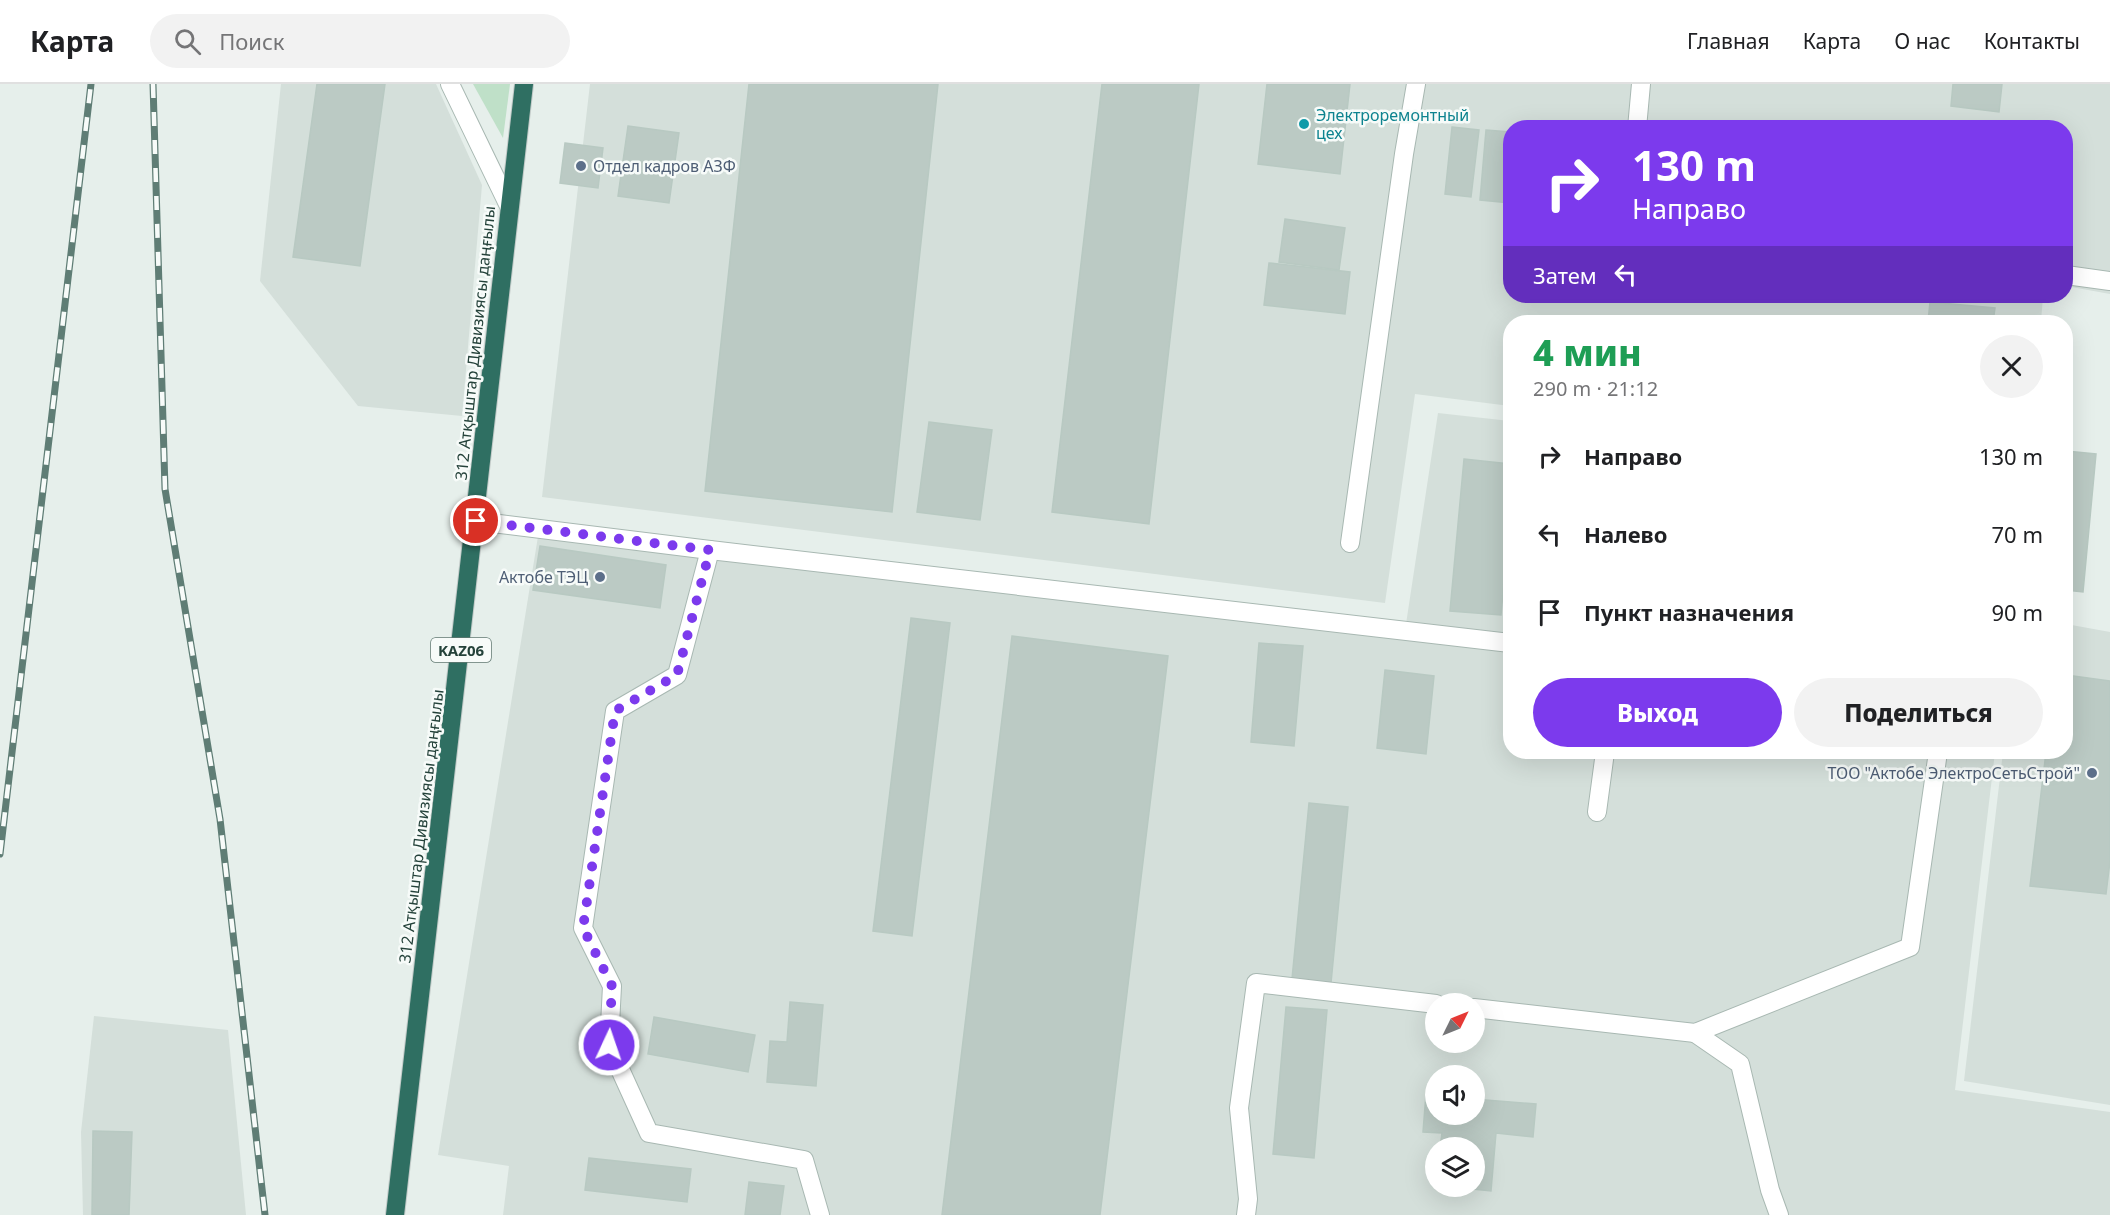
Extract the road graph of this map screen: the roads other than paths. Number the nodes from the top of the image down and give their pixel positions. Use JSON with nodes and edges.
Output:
{"nodes":[{"id":1,"x":450,"y":84,"type":"edge"},
{"id":2,"x":524,"y":84,"type":"edge"},
{"id":3,"x":1416,"y":84,"type":"edge"},
{"id":4,"x":1641,"y":84,"type":"edge"},
{"id":5,"x":1638,"y":120,"type":"edge"},
{"id":6,"x":509,"y":206,"type":"junction"},
{"id":7,"x":2073,"y":276,"type":"edge"},
{"id":8,"x":2110,"y":281,"type":"edge"},
{"id":9,"x":476,"y":521,"type":"junction"},
{"id":10,"x":1350,"y":543,"type":"dead end"},
{"id":11,"x":710,"y":550,"type":"junction"},
{"id":12,"x":1503,"y":642,"type":"edge"},
{"id":13,"x":1604,"y":759,"type":"edge"},
{"id":14,"x":1937,"y":759,"type":"edge"},
{"id":15,"x":1597,"y":812,"type":"dead end"},
{"id":16,"x":1425,"y":1003,"type":"edge"},
{"id":17,"x":1485,"y":1009,"type":"edge"},
{"id":18,"x":1695,"y":1033,"type":"junction"},
{"id":19,"x":395,"y":1215,"type":"edge"},
{"id":20,"x":820,"y":1215,"type":"edge"},
{"id":21,"x":1246,"y":1215,"type":"edge"},
{"id":22,"x":1779,"y":1215,"type":"edge"}],
"edges":[{"from":1,"to":6,"type":"lane"},
{"from":2,"to":6,"type":"highway","name":"312 Атқыштар Дивизиясы даңғылы","number":"KАZ06"},
{"from":3,"to":10,"type":"lane"},
{"from":4,"to":5,"type":"lane"},
{"from":6,"to":9,"type":"highway","name":"312 Атқыштар Дивизиясы даңғылы","number":"KАZ06"},
{"from":7,"to":8,"type":"lane"},
{"from":9,"to":11,"type":"lane"},
{"from":9,"to":19,"type":"highway","name":"312 Атқыштар Дивизиясы даңғылы","number":"KАZ06"},
{"from":11,"to":12,"type":"lane"},
{"from":11,"to":20,"type":"lane"},
{"from":13,"to":15,"type":"lane"},
{"from":14,"to":18,"type":"lane"},
{"from":16,"to":21,"type":"lane"},
{"from":17,"to":18,"type":"lane"},
{"from":18,"to":22,"type":"lane"}]}
